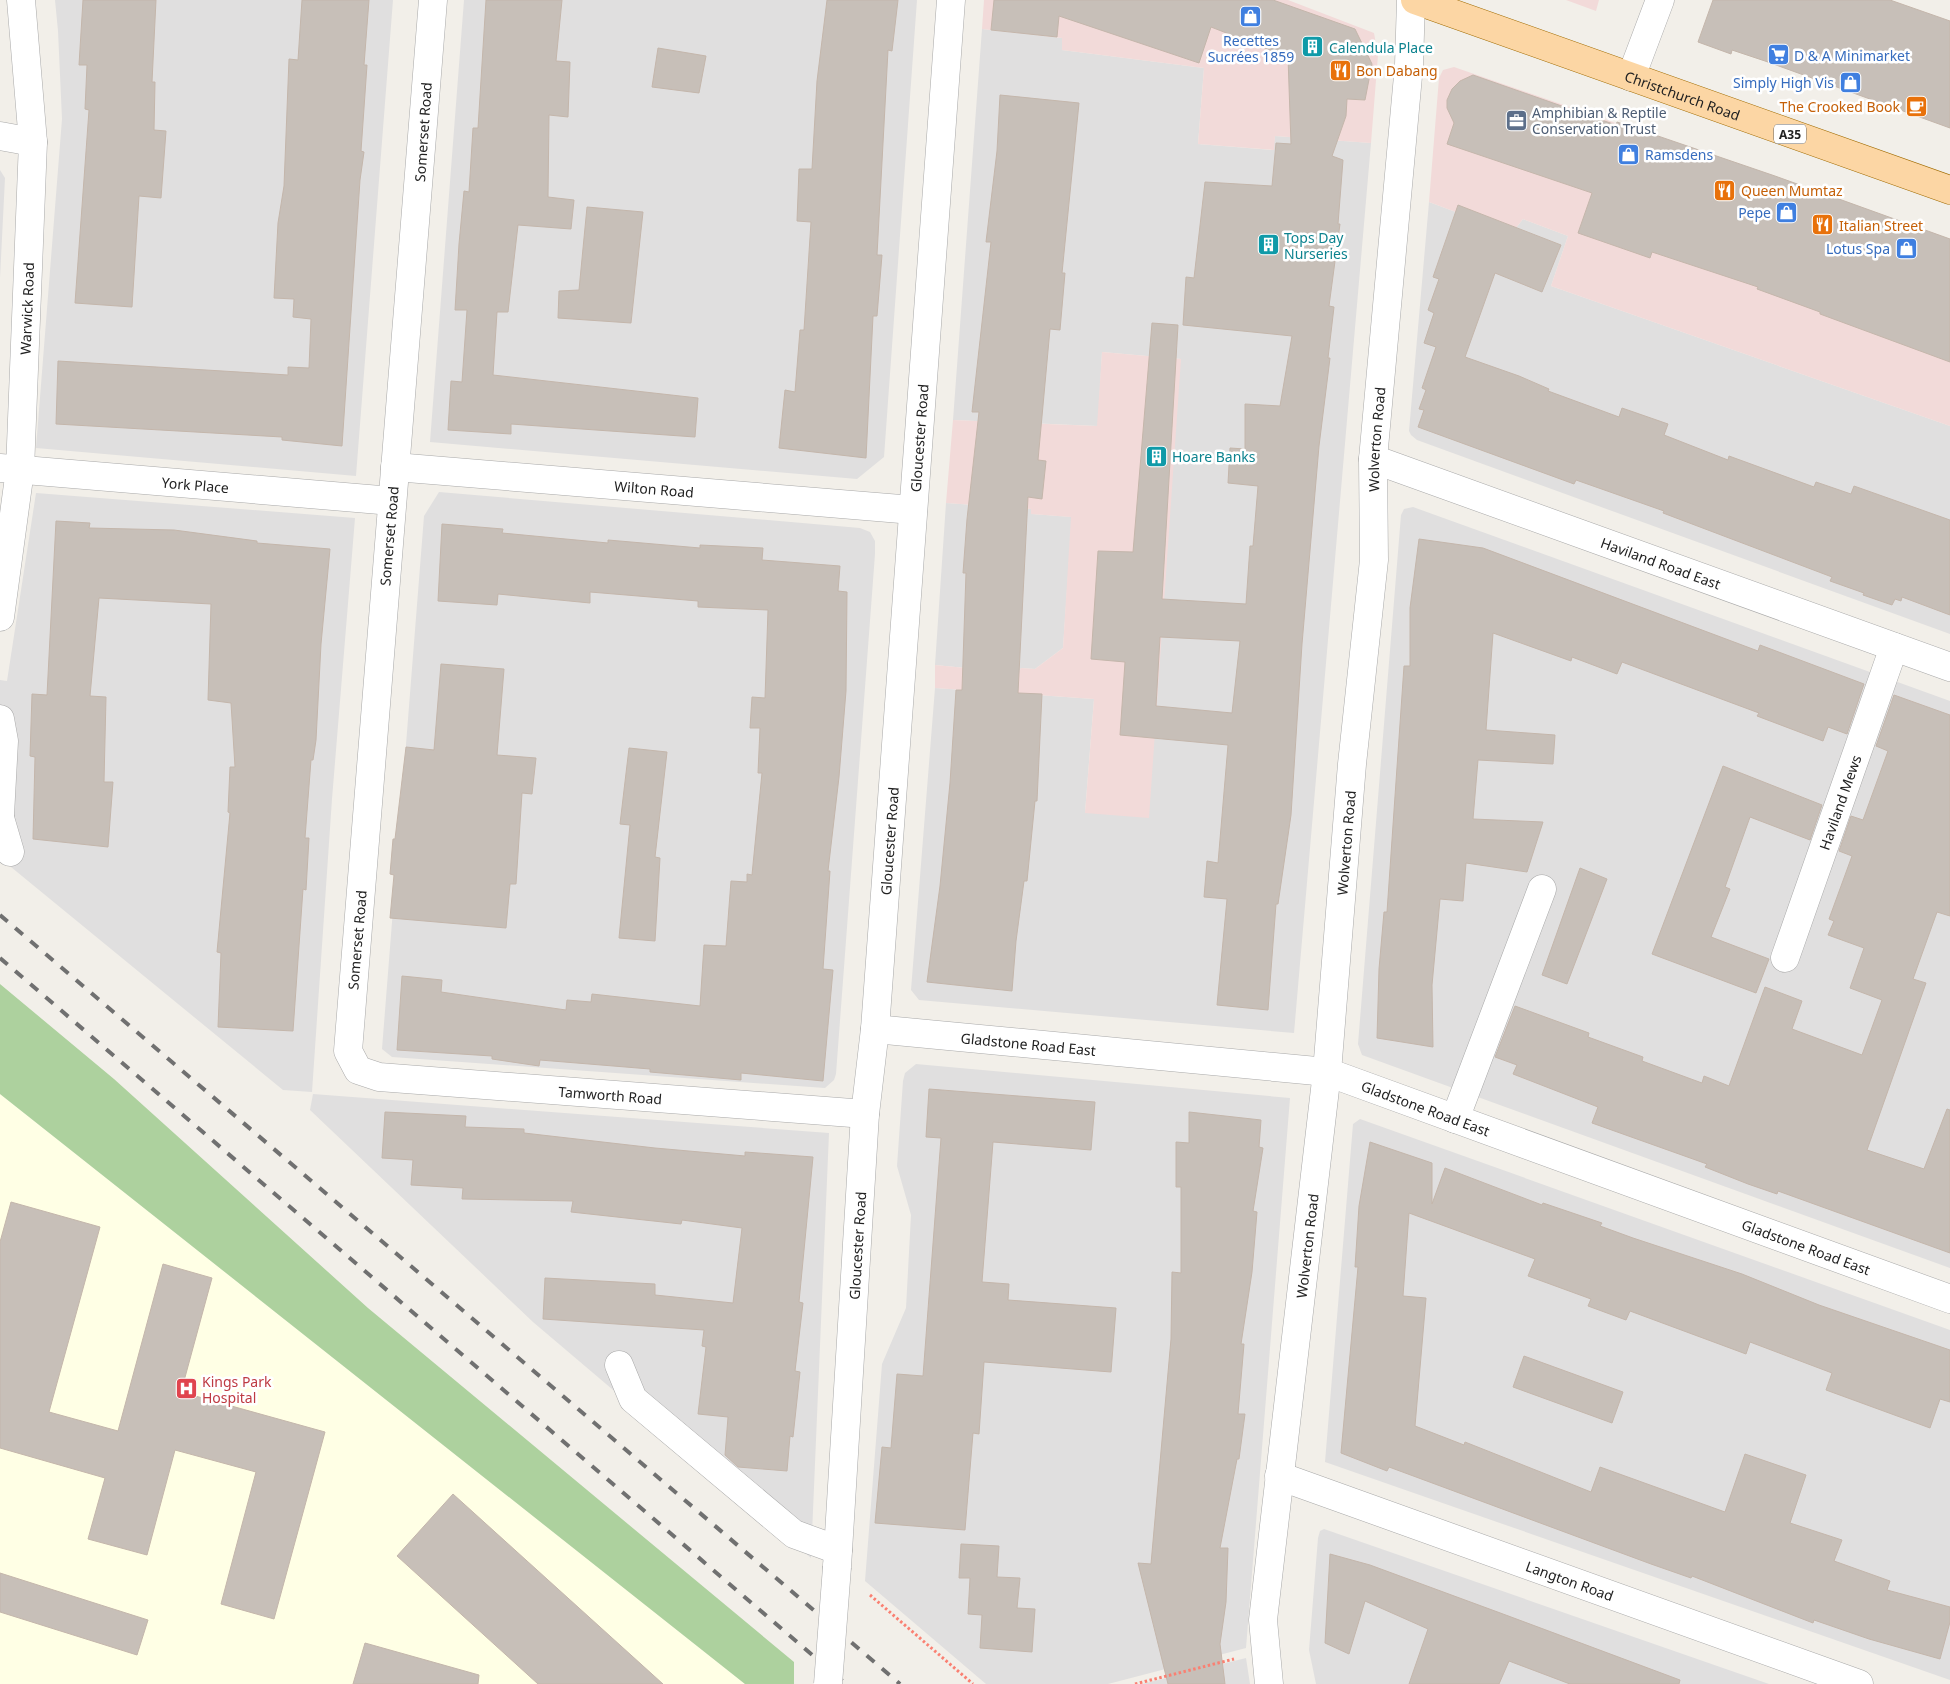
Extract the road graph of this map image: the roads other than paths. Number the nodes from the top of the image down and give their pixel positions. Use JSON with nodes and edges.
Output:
{"nodes":[{"id":1,"x":21,"y":0,"type":"edge"},
{"id":2,"x":433,"y":0,"type":"edge"},
{"id":3,"x":951,"y":0,"type":"edge"},
{"id":4,"x":1413,"y":0,"type":"edge"},
{"id":5,"x":1660,"y":0,"type":"edge"},
{"id":6,"x":1631,"y":77,"type":"junction"},
{"id":7,"x":0,"y":136,"type":"edge"},
{"id":8,"x":33,"y":142,"type":"junction"},
{"id":9,"x":1950,"y":190,"type":"edge"},
{"id":10,"x":1373,"y":459,"type":"junction"},
{"id":11,"x":395,"y":467,"type":"junction"},
{"id":12,"x":10,"y":469,"type":"edge"},
{"id":13,"x":392,"y":501,"type":"junction"},
{"id":14,"x":914,"y":510,"type":"junction"},
{"id":15,"x":0,"y":616,"type":"edge"},
{"id":16,"x":1894,"y":647,"type":"junction"},
{"id":17,"x":1950,"y":667,"type":"edge"},
{"id":18,"x":0,"y":719,"type":"edge"},
{"id":19,"x":0,"y":817,"type":"edge"},
{"id":20,"x":10,"y":852,"type":"dead end"},
{"id":21,"x":1542,"y":889,"type":"dead end"},
{"id":22,"x":1785,"y":958,"type":"dead end"},
{"id":23,"x":876,"y":1029,"type":"junction"},
{"id":24,"x":358,"y":1070,"type":"joint"},
{"id":25,"x":1328,"y":1072,"type":"junction"},
{"id":26,"x":865,"y":1114,"type":"junction"},
{"id":27,"x":1454,"y":1119,"type":"junction"},
{"id":28,"x":1950,"y":1299,"type":"edge"},
{"id":29,"x":619,"y":1365,"type":"dead end"},
{"id":30,"x":1279,"y":1476,"type":"junction"},
{"id":31,"x":838,"y":1558,"type":"junction"},
{"id":32,"x":828,"y":1684,"type":"edge"},
{"id":33,"x":1269,"y":1684,"type":"edge"},
{"id":34,"x":1860,"y":1684,"type":"edge"}],
"edges":[{"from":1,"to":8,"type":"street","name":"Warwick Road"},
{"from":2,"to":11,"type":"street","name":"Somerset Road"},
{"from":3,"to":14,"type":"street","name":"Gloucester Road"},
{"from":4,"to":6,"type":"main road","name":"Christchurch Road","number":"A35"},
{"from":4,"to":10,"type":"street","name":"Wolverton Road"},
{"from":5,"to":6,"type":"street"},
{"from":6,"to":9,"type":"main road","name":"Christchurch Road","number":"A35"},
{"from":7,"to":8,"type":"street"},
{"from":8,"to":12,"type":"street","name":"Warwick Road"},
{"from":10,"to":16,"type":"street","name":"Haviland Road East"},
{"from":10,"to":25,"type":"street","name":"Wolverton Road"},
{"from":11,"to":13,"type":"street","name":"Somerset Road"},
{"from":11,"to":14,"type":"street","name":"Wilton Road"},
{"from":12,"to":13,"type":"street","name":"York Place"},
{"from":12,"to":15,"type":"street","name":"Warwick Road"},
{"from":13,"to":24,"type":"street","name":"Somerset Road"},
{"from":14,"to":23,"type":"street","name":"Gloucester Road"},
{"from":16,"to":17,"type":"street","name":"Haviland Road East"},
{"from":16,"to":22,"type":"street","name":"Haviland Mews"},
{"from":18,"to":19,"type":"street"},
{"from":19,"to":20,"type":"street"},
{"from":21,"to":27,"type":"street"},
{"from":23,"to":25,"type":"street","name":"Gladstone Road East"},
{"from":23,"to":26,"type":"street","name":"Gloucester Road"},
{"from":24,"to":26,"type":"street","name":"Tamworth Road"},
{"from":25,"to":27,"type":"street","name":"Gladstone Road East"},
{"from":25,"to":30,"type":"street","name":"Wolverton Road"},
{"from":26,"to":31,"type":"street","name":"Gloucester Road"},
{"from":27,"to":28,"type":"street","name":"Gladstone Road East"},
{"from":29,"to":31,"type":"street"},
{"from":30,"to":33,"type":"street","name":"Wolverton Road"},
{"from":30,"to":34,"type":"street","name":"Langton Road"},
{"from":31,"to":32,"type":"street","name":"Gloucester Road","bridge":true}]}
